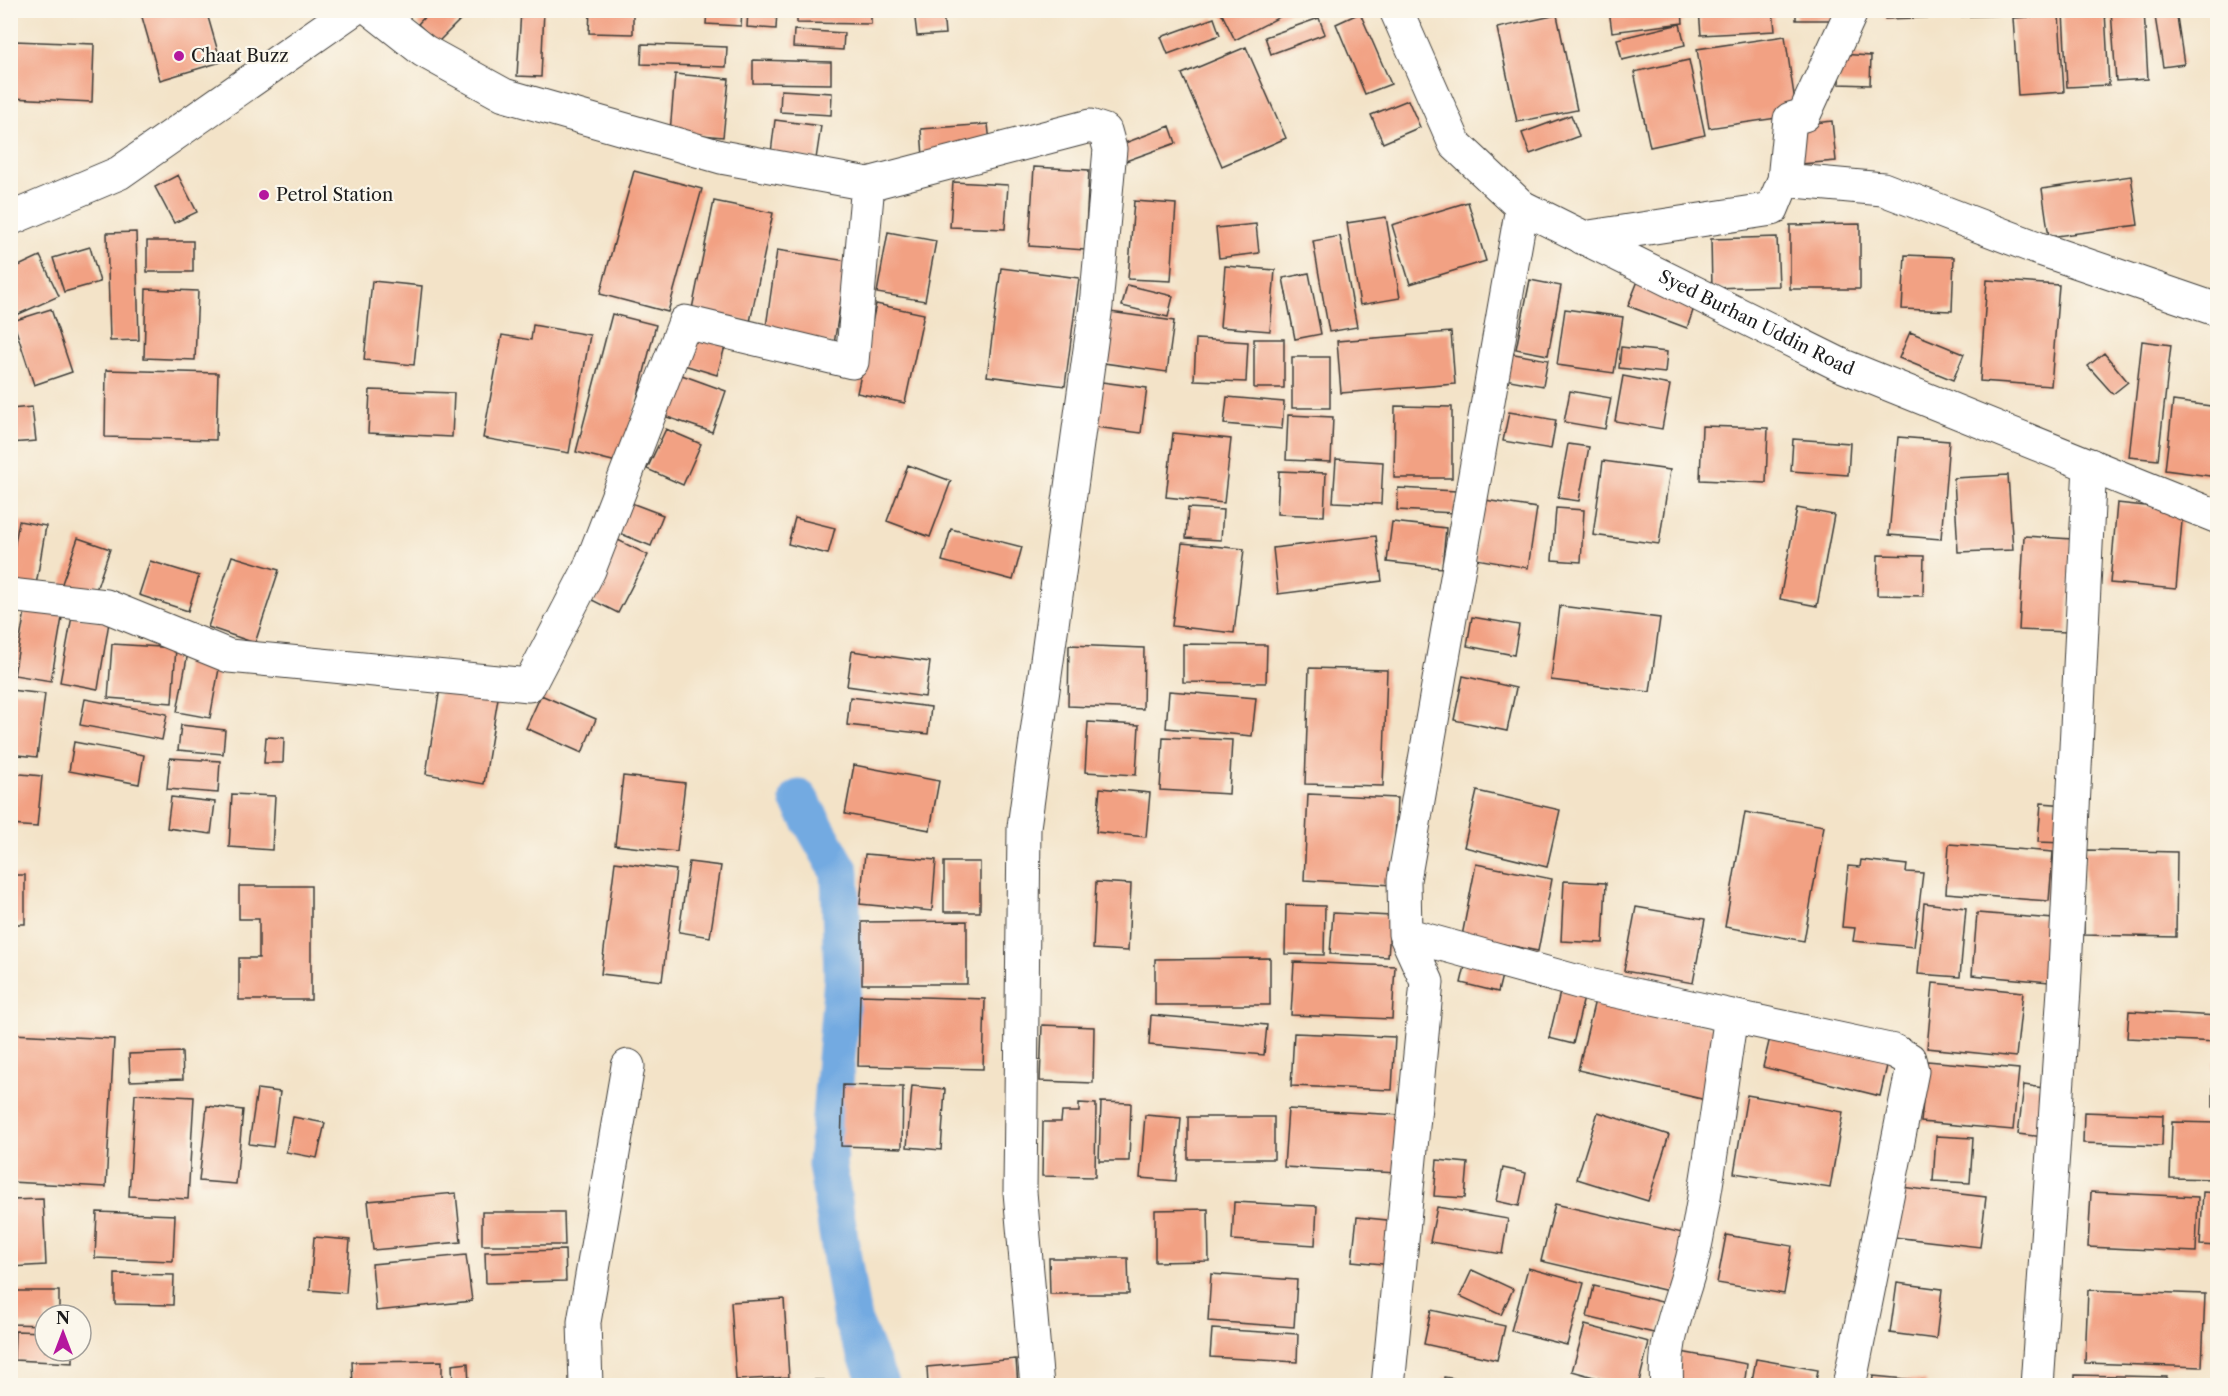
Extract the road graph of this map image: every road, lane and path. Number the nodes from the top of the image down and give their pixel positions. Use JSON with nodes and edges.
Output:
{"nodes":[{"id":1,"x":352,"y":10,"type":"edge"},
{"id":2,"x":372,"y":10,"type":"edge"},
{"id":3,"x":1396,"y":10,"type":"edge"},
{"id":4,"x":1852,"y":10,"type":"edge"},
{"id":5,"x":1784,"y":180,"type":"junction"},
{"id":6,"x":867,"y":184,"type":"junction"},
{"id":7,"x":1522,"y":207,"type":"junction"},
{"id":8,"x":10,"y":219,"type":"edge"},
{"id":9,"x":1583,"y":238,"type":"junction"},
{"id":10,"x":2217,"y":310,"type":"edge"},
{"id":11,"x":2090,"y":465,"type":"junction"},
{"id":12,"x":2217,"y":517,"type":"edge"},
{"id":13,"x":10,"y":595,"type":"edge"},
{"id":14,"x":1405,"y":934,"type":"junction"},
{"id":15,"x":1731,"y":1016,"type":"junction"},
{"id":16,"x":628,"y":1066,"type":"dead end"},
{"id":17,"x":586,"y":1386,"type":"edge"},
{"id":18,"x":1037,"y":1386,"type":"edge"},
{"id":19,"x":1388,"y":1386,"type":"edge"},
{"id":20,"x":1667,"y":1386,"type":"edge"},
{"id":21,"x":1849,"y":1386,"type":"edge"},
{"id":22,"x":2037,"y":1386,"type":"edge"}],
"edges":[{"from":1,"to":8,"type":"main road"},
{"from":2,"to":6,"type":"main road"},
{"from":3,"to":7,"type":"main road","name":"Syed Burhan Uddin Road"},
{"from":4,"to":5,"type":"main road"},
{"from":5,"to":9,"type":"main road"},
{"from":5,"to":10,"type":"main road"},
{"from":6,"to":13,"type":"main road"},
{"from":6,"to":18,"type":"main road"},
{"from":7,"to":9,"type":"main road","name":"Syed Burhan Uddin Road"},
{"from":7,"to":14,"type":"main road"},
{"from":9,"to":11,"type":"main road","name":"Syed Burhan Uddin Road"},
{"from":11,"to":12,"type":"main road","name":"Syed Burhan Uddin Road"},
{"from":11,"to":22,"type":"main road"},
{"from":14,"to":15,"type":"main road"},
{"from":14,"to":19,"type":"main road"},
{"from":15,"to":20,"type":"main road"},
{"from":15,"to":21,"type":"main road"},
{"from":16,"to":17,"type":"main road"}]}
